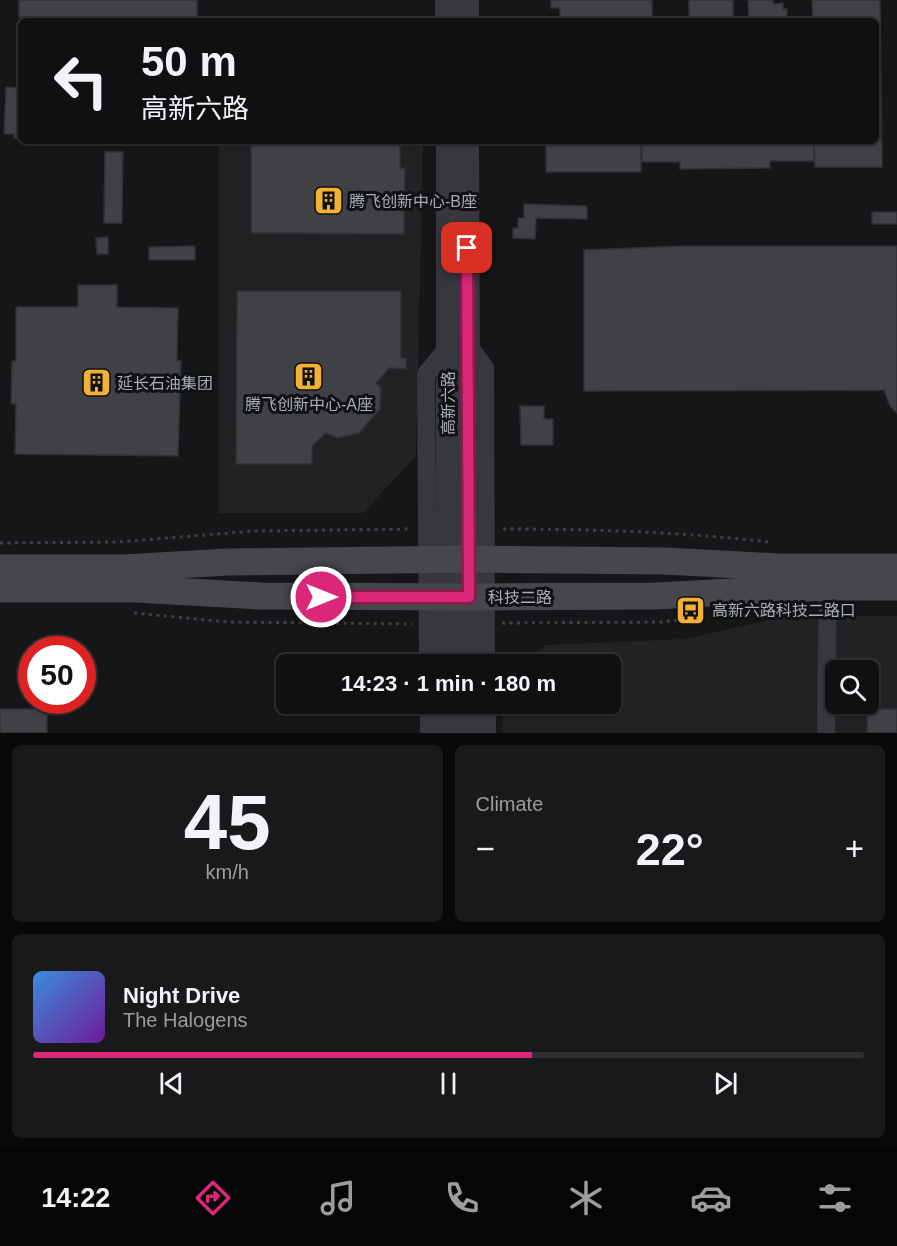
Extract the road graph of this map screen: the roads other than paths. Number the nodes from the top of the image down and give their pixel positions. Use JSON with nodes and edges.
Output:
{"nodes":[{"id":1,"x":447,"y":0,"type":"edge"},
{"id":2,"x":467,"y":0,"type":"edge"},
{"id":3,"x":447,"y":18,"type":"edge"},
{"id":4,"x":467,"y":18,"type":"edge"},
{"id":5,"x":448,"y":144,"type":"edge"},
{"id":6,"x":467,"y":144,"type":"edge"},
{"id":7,"x":458,"y":345,"type":"junction"},
{"id":8,"x":458,"y":560,"type":"junction"},
{"id":9,"x":897,"y":567,"type":"edge"},
{"id":10,"x":0,"y":568,"type":"edge"},
{"id":11,"x":828,"y":577,"type":"junction"},
{"id":12,"x":897,"y":587,"type":"edge"},
{"id":13,"x":0,"y":589,"type":"edge"},
{"id":14,"x":458,"y":597,"type":"junction"},
{"id":15,"x":432,"y":654,"type":"edge"},
{"id":16,"x":449,"y":654,"type":"edge"},
{"id":17,"x":467,"y":654,"type":"edge"},
{"id":18,"x":482,"y":654,"type":"edge"},
{"id":19,"x":429,"y":714,"type":"edge"},
{"id":20,"x":448,"y":714,"type":"edge"},
{"id":21,"x":468,"y":714,"type":"edge"},
{"id":22,"x":487,"y":714,"type":"edge"},
{"id":23,"x":429,"y":733,"type":"edge"},
{"id":24,"x":448,"y":733,"type":"edge"},
{"id":25,"x":468,"y":733,"type":"edge"},
{"id":26,"x":487,"y":733,"type":"edge"},
{"id":27,"x":826,"y":733,"type":"edge"}],
"edges":[{"from":1,"to":3,"type":"street"},
{"from":2,"to":4,"type":"street"},
{"from":5,"to":7,"type":"street","name":"高新六路"},
{"from":6,"to":7,"type":"street","name":"高新六路"},
{"from":7,"to":8,"type":"street","name":"高新六路"},
{"from":7,"to":8,"type":"street"},
{"from":8,"to":10,"type":"main road","name":"科技二路"},
{"from":8,"to":11,"type":"main road","name":"科技二路"},
{"from":8,"to":14,"type":"street","name":"高新六路"},
{"from":8,"to":14,"type":"street"},
{"from":9,"to":11,"type":"main road","name":"科技二路"},
{"from":11,"to":12,"type":"main road","name":"科技二路"},
{"from":11,"to":14,"type":"main road","name":"科技二路"},
{"from":11,"to":27,"type":"street"},
{"from":13,"to":14,"type":"main road","name":"科技二路"},
{"from":14,"to":15,"type":"street"},
{"from":14,"to":16,"type":"street","name":"高新六路"},
{"from":14,"to":17,"type":"street","name":"高新六路"},
{"from":14,"to":18,"type":"street"},
{"from":19,"to":23,"type":"street"},
{"from":20,"to":24,"type":"street"},
{"from":21,"to":25,"type":"street"},
{"from":22,"to":26,"type":"street"}]}
